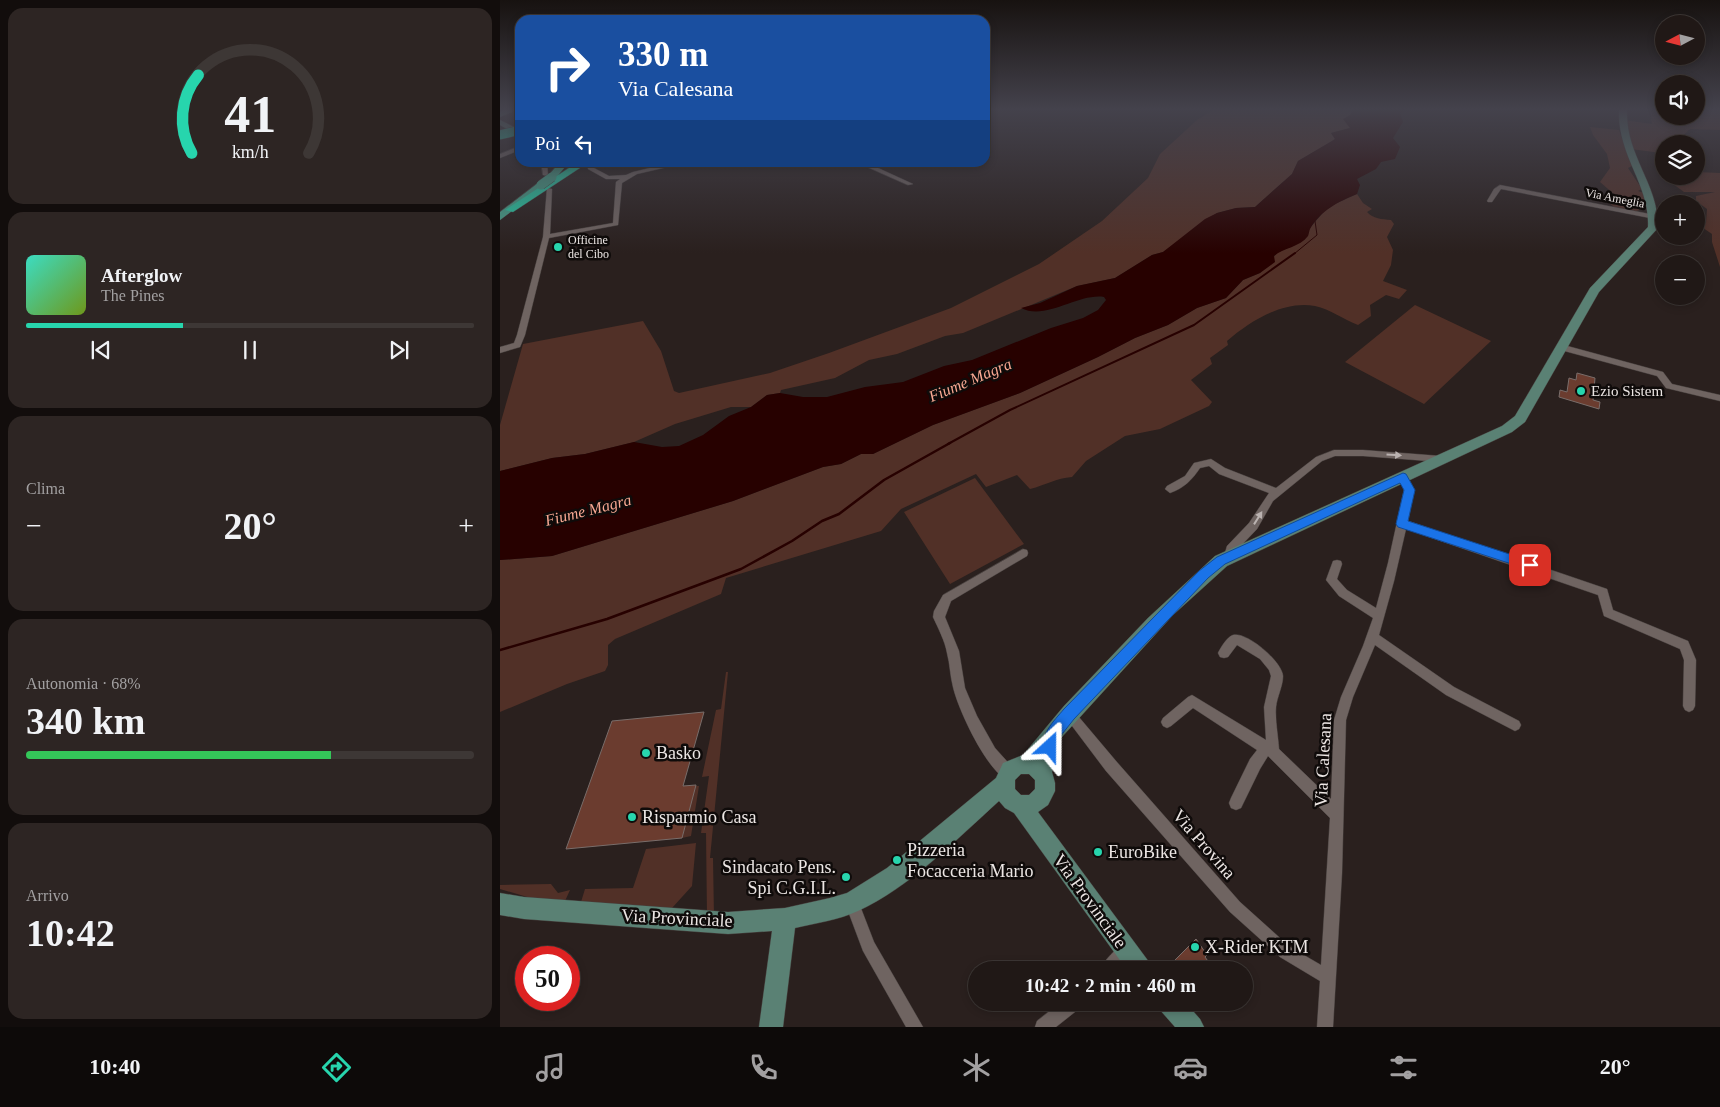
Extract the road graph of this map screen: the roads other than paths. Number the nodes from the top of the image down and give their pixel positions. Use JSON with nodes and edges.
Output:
{"nodes":[{"id":1,"x":1632,"y":157,"type":"edge"},
{"id":2,"x":545,"y":167,"type":"edge"},
{"id":3,"x":560,"y":167,"type":"edge"},
{"id":4,"x":577,"y":167,"type":"edge"},
{"id":5,"x":590,"y":167,"type":"edge"},
{"id":6,"x":666,"y":167,"type":"edge"},
{"id":7,"x":871,"y":167,"type":"edge"},
{"id":8,"x":546,"y":174,"type":"dead end"},
{"id":9,"x":626,"y":177,"type":"junction"},
{"id":10,"x":910,"y":184,"type":"dead end"},
{"id":11,"x":549,"y":189,"type":"dead end"},
{"id":12,"x":1490,"y":202,"type":"dead end"},
{"id":13,"x":510,"y":210,"type":"junction"},
{"id":14,"x":500,"y":217,"type":"edge"},
{"id":15,"x":1655,"y":217,"type":"junction"},
{"id":16,"x":546,"y":238,"type":"junction"},
{"id":17,"x":1560,"y":347,"type":"junction"},
{"id":18,"x":500,"y":350,"type":"edge"},
{"id":19,"x":1720,"y":398,"type":"edge"},
{"id":20,"x":1441,"y":460,"type":"junction"},
{"id":21,"x":1403,"y":477,"type":"junction"},
{"id":22,"x":1170,"y":489,"type":"dead end"},
{"id":23,"x":1276,"y":492,"type":"junction"},
{"id":24,"x":1402,"y":524,"type":"junction"},
{"id":25,"x":1023,"y":553,"type":"dead end"},
{"id":26,"x":1229,"y":556,"type":"junction"},
{"id":27,"x":1337,"y":564,"type":"dead end"},
{"id":28,"x":1379,"y":616,"type":"junction"},
{"id":29,"x":1373,"y":637,"type":"junction"},
{"id":30,"x":1224,"y":652,"type":"dead end"},
{"id":31,"x":1689,"y":706,"type":"dead end"},
{"id":32,"x":1069,"y":714,"type":"junction"},
{"id":33,"x":1167,"y":722,"type":"dead end"},
{"id":34,"x":1515,"y":725,"type":"dead end"},
{"id":35,"x":1270,"y":749,"type":"junction"},
{"id":36,"x":1035,"y":768,"type":"junction"},
{"id":37,"x":1016,"y":792,"type":"junction"},
{"id":38,"x":1236,"y":802,"type":"dead end"},
{"id":39,"x":1337,"y":815,"type":"junction"},
{"id":40,"x":852,"y":903,"type":"junction"},
{"id":41,"x":500,"y":904,"type":"edge"},
{"id":42,"x":785,"y":919,"type":"junction"},
{"id":43,"x":1126,"y":951,"type":"junction"},
{"id":44,"x":1117,"y":961,"type":"edge"},
{"id":45,"x":1134,"y":961,"type":"edge"},
{"id":46,"x":1329,"y":978,"type":"junction"},
{"id":47,"x":1063,"y":1011,"type":"edge"},
{"id":48,"x":1176,"y":1011,"type":"edge"},
{"id":49,"x":1188,"y":1026,"type":"edge"},
{"id":50,"x":771,"y":1027,"type":"edge"},
{"id":51,"x":915,"y":1027,"type":"edge"},
{"id":52,"x":1043,"y":1027,"type":"edge"},
{"id":53,"x":1325,"y":1027,"type":"edge"}],
"edges":[{"from":1,"to":15,"type":"main road"},
{"from":2,"to":8,"type":"street"},
{"from":3,"to":13,"type":"main road","bridge":true},
{"from":4,"to":13,"type":"highway"},
{"from":5,"to":9,"type":"street"},
{"from":6,"to":9,"type":"street"},
{"from":7,"to":10,"type":"street"},
{"from":9,"to":16,"type":"street"},
{"from":11,"to":16,"type":"street"},
{"from":12,"to":15,"type":"street","name":"Via Ameglia"},
{"from":13,"to":14,"type":"main road"},
{"from":15,"to":17,"type":"main road"},
{"from":16,"to":18,"type":"street"},
{"from":17,"to":19,"type":"street"},
{"from":17,"to":20,"type":"main road"},
{"from":20,"to":21,"type":"main road"},
{"from":23,"to":20,"type":"street","one_way":true},
{"from":21,"to":24,"type":"street","name":"Via Calesana"},
{"from":21,"to":26,"type":"main road"},
{"from":22,"to":23,"type":"street"},
{"from":26,"to":23,"type":"street","one_way":true},
{"from":24,"to":28,"type":"street","name":"Via Calesana"},
{"from":24,"to":31,"type":"street"},
{"from":25,"to":37,"type":"street"},
{"from":26,"to":32,"type":"main road"},
{"from":27,"to":28,"type":"street"},
{"from":28,"to":29,"type":"street","name":"Via Calesana"},
{"from":29,"to":34,"type":"street"},
{"from":29,"to":39,"type":"street","name":"Via Calesana"},
{"from":30,"to":35,"type":"street"},
{"from":32,"to":36,"type":"main road"},
{"from":32,"to":46,"type":"street","name":"Via Provina"},
{"from":33,"to":35,"type":"street"},
{"from":35,"to":38,"type":"street"},
{"from":35,"to":39,"type":"street"},
{"from":36,"to":37,"type":"main road","name":"Via Provinciale"},
{"from":36,"to":37,"type":"main road"},
{"from":37,"to":40,"type":"main road","name":"Via Provinciale"},
{"from":37,"to":43,"type":"main road","name":"Via Provinciale"},
{"from":39,"to":46,"type":"street","name":"Via Calesana"},
{"from":40,"to":42,"type":"main road","name":"Via Provinciale"},
{"from":40,"to":51,"type":"street"},
{"from":41,"to":42,"type":"main road","name":"Via Provinciale"},
{"from":42,"to":50,"type":"main road"},
{"from":43,"to":44,"type":"street"},
{"from":43,"to":45,"type":"main road","name":"Via Provinciale"},
{"from":46,"to":53,"type":"street","name":"Via Calesana"},
{"from":47,"to":52,"type":"street"},
{"from":48,"to":49,"type":"main road"}]}
